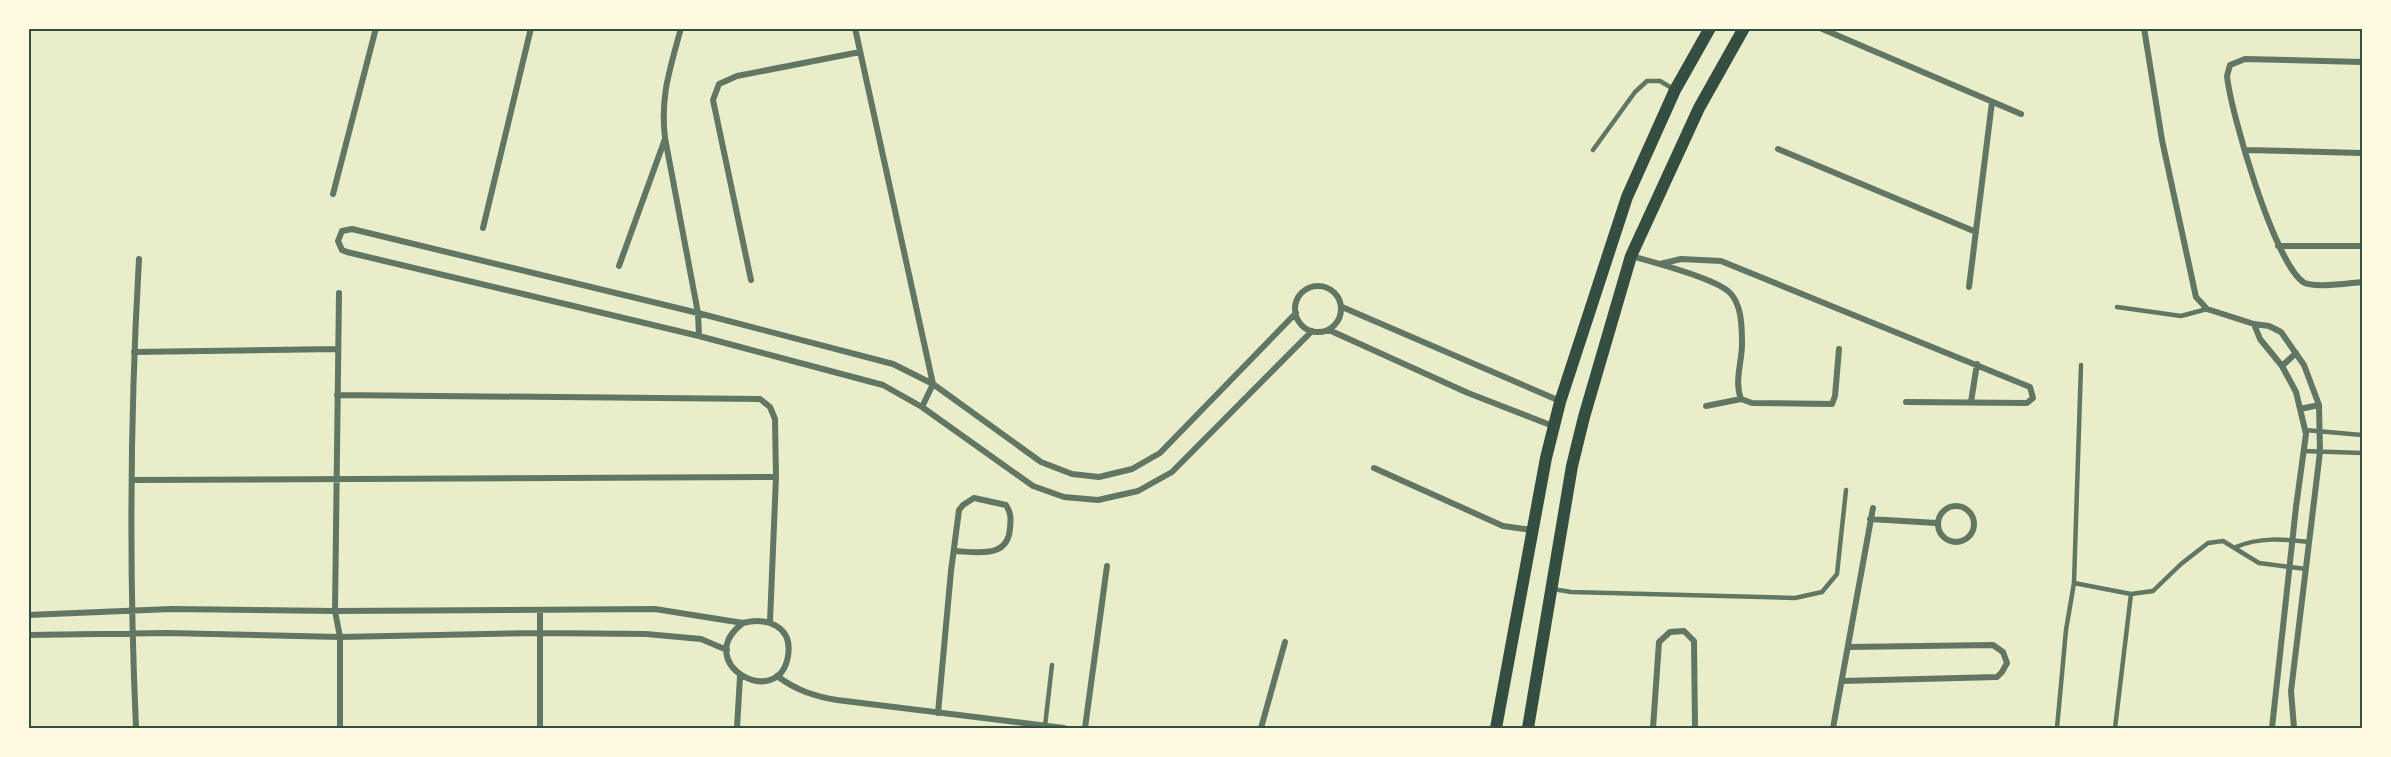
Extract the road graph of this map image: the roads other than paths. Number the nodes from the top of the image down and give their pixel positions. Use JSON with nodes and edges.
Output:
{"nodes":[{"id":1,"x":376,"y":28,"type":"edge"},
{"id":2,"x":531,"y":28,"type":"edge"},
{"id":3,"x":681,"y":28,"type":"edge"},
{"id":4,"x":855,"y":28,"type":"edge"},
{"id":5,"x":1710,"y":28,"type":"edge"},
{"id":6,"x":1744,"y":28,"type":"edge"},
{"id":7,"x":1820,"y":28,"type":"edge"},
{"id":8,"x":2144,"y":28,"type":"edge"},
{"id":9,"x":860,"y":52,"type":"junction"},
{"id":10,"x":2362,"y":62,"type":"edge"},
{"id":11,"x":1675,"y":90,"type":"junction"},
{"id":12,"x":1992,"y":102,"type":"junction"},
{"id":13,"x":2022,"y":114,"type":"dead end"},
{"id":14,"x":665,"y":138,"type":"junction"},
{"id":15,"x":1778,"y":148,"type":"dead end"},
{"id":16,"x":1593,"y":150,"type":"dead end"},
{"id":17,"x":2245,"y":150,"type":"junction"},
{"id":18,"x":2362,"y":153,"type":"edge"},
{"id":19,"x":333,"y":194,"type":"dead end"},
{"id":20,"x":483,"y":228,"type":"dead end"},
{"id":21,"x":1976,"y":232,"type":"junction"},
{"id":22,"x":2278,"y":246,"type":"junction"},
{"id":23,"x":2362,"y":246,"type":"edge"},
{"id":24,"x":1631,"y":256,"type":"junction"},
{"id":25,"x":138,"y":260,"type":"dead end"},
{"id":26,"x":1660,"y":264,"type":"junction"},
{"id":27,"x":619,"y":266,"type":"dead end"},
{"id":28,"x":751,"y":280,"type":"dead end"},
{"id":29,"x":2362,"y":282,"type":"edge"},
{"id":30,"x":1969,"y":287,"type":"dead end"},
{"id":31,"x":339,"y":293,"type":"dead end"},
{"id":32,"x":1342,"y":307,"type":"junction"},
{"id":33,"x":2117,"y":307,"type":"dead end"},
{"id":34,"x":2207,"y":309,"type":"junction"},
{"id":35,"x":698,"y":313,"type":"junction"},
{"id":36,"x":1296,"y":313,"type":"junction"},
{"id":37,"x":2254,"y":324,"type":"junction"},
{"id":38,"x":1329,"y":330,"type":"junction"},
{"id":39,"x":1312,"y":331,"type":"junction"},
{"id":40,"x":699,"y":336,"type":"junction"},
{"id":41,"x":338,"y":349,"type":"junction"},
{"id":42,"x":1839,"y":349,"type":"dead end"},
{"id":43,"x":134,"y":352,"type":"junction"},
{"id":44,"x":2296,"y":353,"type":"junction"},
{"id":45,"x":1977,"y":364,"type":"junction"},
{"id":46,"x":2081,"y":365,"type":"dead end"},
{"id":47,"x":2282,"y":366,"type":"junction"},
{"id":48,"x":933,"y":384,"type":"junction"},
{"id":49,"x":337,"y":395,"type":"junction"},
{"id":50,"x":1741,"y":399,"type":"junction"},
{"id":51,"x":1560,"y":402,"type":"junction"},
{"id":52,"x":1906,"y":402,"type":"dead end"},
{"id":53,"x":1971,"y":402,"type":"junction"},
{"id":54,"x":2319,"y":405,"type":"junction"},
{"id":55,"x":1706,"y":406,"type":"dead end"},
{"id":56,"x":922,"y":407,"type":"junction"},
{"id":57,"x":2300,"y":409,"type":"junction"},
{"id":58,"x":1553,"y":426,"type":"junction"},
{"id":59,"x":2305,"y":430,"type":"junction"},
{"id":60,"x":2321,"y":431,"type":"junction"},
{"id":61,"x":2362,"y":435,"type":"edge"},
{"id":62,"x":2303,"y":451,"type":"junction"},
{"id":63,"x":2320,"y":452,"type":"junction"},
{"id":64,"x":2362,"y":453,"type":"edge"},
{"id":65,"x":1374,"y":468,"type":"dead end"},
{"id":66,"x":336,"y":477,"type":"junction"},
{"id":67,"x":776,"y":477,"type":"junction"},
{"id":68,"x":133,"y":480,"type":"junction"},
{"id":69,"x":1846,"y":490,"type":"dead end"},
{"id":70,"x":1873,"y":508,"type":"dead end"},
{"id":71,"x":1870,"y":519,"type":"junction"},
{"id":72,"x":1936,"y":523,"type":"junction"},
{"id":73,"x":1532,"y":530,"type":"junction"},
{"id":74,"x":2292,"y":540,"type":"junction"},
{"id":75,"x":2309,"y":542,"type":"junction"},
{"id":76,"x":2236,"y":547,"type":"junction"},
{"id":77,"x":954,"y":552,"type":"junction"},
{"id":78,"x":1107,"y":566,"type":"dead end"},
{"id":79,"x":2290,"y":566,"type":"junction"},
{"id":80,"x":2306,"y":569,"type":"junction"},
{"id":81,"x":2074,"y":583,"type":"junction"},
{"id":82,"x":1551,"y":589,"type":"junction"},
{"id":83,"x":2131,"y":594,"type":"junction"},
{"id":84,"x":131,"y":610,"type":"junction"},
{"id":85,"x":540,"y":610,"type":"junction"},
{"id":86,"x":335,"y":612,"type":"junction"},
{"id":87,"x":28,"y":615,"type":"edge"},
{"id":88,"x":770,"y":622,"type":"junction"},
{"id":89,"x":743,"y":623,"type":"junction"},
{"id":90,"x":539,"y":633,"type":"junction"},
{"id":91,"x":132,"y":634,"type":"junction"},
{"id":92,"x":28,"y":635,"type":"edge"},
{"id":93,"x":340,"y":637,"type":"junction"},
{"id":94,"x":1285,"y":642,"type":"dead end"},
{"id":95,"x":1848,"y":647,"type":"junction"},
{"id":96,"x":727,"y":650,"type":"junction"},
{"id":97,"x":1052,"y":665,"type":"dead end"},
{"id":98,"x":740,"y":676,"type":"junction"},
{"id":99,"x":777,"y":676,"type":"junction"},
{"id":100,"x":1842,"y":681,"type":"junction"},
{"id":101,"x":938,"y":713,"type":"junction"},
{"id":102,"x":1045,"y":726,"type":"junction"},
{"id":103,"x":136,"y":729,"type":"edge"},
{"id":104,"x":340,"y":729,"type":"edge"},
{"id":105,"x":540,"y":729,"type":"edge"},
{"id":106,"x":737,"y":729,"type":"edge"},
{"id":107,"x":1064,"y":729,"type":"edge"},
{"id":108,"x":1086,"y":729,"type":"edge"},
{"id":109,"x":1261,"y":729,"type":"edge"},
{"id":110,"x":1496,"y":729,"type":"edge"},
{"id":111,"x":1528,"y":729,"type":"edge"},
{"id":112,"x":1653,"y":729,"type":"edge"},
{"id":113,"x":1695,"y":729,"type":"edge"},
{"id":114,"x":1833,"y":729,"type":"edge"},
{"id":115,"x":2057,"y":729,"type":"edge"},
{"id":116,"x":2115,"y":729,"type":"edge"},
{"id":117,"x":2272,"y":729,"type":"edge"},
{"id":118,"x":2294,"y":729,"type":"edge"}],
"edges":[{"from":1,"to":19,"type":"street"},
{"from":2,"to":20,"type":"street"},
{"from":3,"to":14,"type":"street"},
{"from":4,"to":9,"type":"street"},
{"from":5,"to":11,"type":"main road"},
{"from":6,"to":24,"type":"main road"},
{"from":7,"to":12,"type":"street"},
{"from":8,"to":34,"type":"street"},
{"from":9,"to":28,"type":"street"},
{"from":9,"to":48,"type":"street"},
{"from":10,"to":17,"type":"street"},
{"from":11,"to":16,"type":"lane"},
{"from":11,"to":51,"type":"main road"},
{"from":12,"to":13,"type":"street"},
{"from":12,"to":21,"type":"street"},
{"from":14,"to":27,"type":"street"},
{"from":14,"to":35,"type":"street"},
{"from":15,"to":21,"type":"street"},
{"from":17,"to":18,"type":"street"},
{"from":17,"to":22,"type":"street"},
{"from":21,"to":30,"type":"street"},
{"from":22,"to":23,"type":"street"},
{"from":22,"to":29,"type":"street"},
{"from":24,"to":26,"type":"street"},
{"from":24,"to":82,"type":"main road"},
{"from":25,"to":43,"type":"street"},
{"from":26,"to":45,"type":"street"},
{"from":26,"to":50,"type":"street"},
{"from":31,"to":41,"type":"street"},
{"from":32,"to":36,"type":"street"},
{"from":32,"to":38,"type":"street"},
{"from":32,"to":51,"type":"street"},
{"from":33,"to":34,"type":"lane"},
{"from":34,"to":37,"type":"street"},
{"from":35,"to":40,"type":"street"},
{"from":35,"to":40,"type":"street"},
{"from":35,"to":48,"type":"street"},
{"from":36,"to":39,"type":"street"},
{"from":36,"to":48,"type":"street"},
{"from":37,"to":44,"type":"street"},
{"from":37,"to":47,"type":"street"},
{"from":38,"to":39,"type":"street"},
{"from":38,"to":58,"type":"street"},
{"from":39,"to":56,"type":"street"},
{"from":40,"to":56,"type":"street"},
{"from":41,"to":43,"type":"street"},
{"from":41,"to":49,"type":"street"},
{"from":42,"to":50,"type":"street"},
{"from":43,"to":68,"type":"street"},
{"from":44,"to":47,"type":"street"},
{"from":44,"to":54,"type":"street"},
{"from":45,"to":53,"type":"street"},
{"from":45,"to":53,"type":"street"},
{"from":46,"to":81,"type":"lane"},
{"from":47,"to":57,"type":"street"},
{"from":48,"to":56,"type":"street"},
{"from":49,"to":66,"type":"street"},
{"from":49,"to":67,"type":"street"},
{"from":50,"to":55,"type":"street"},
{"from":51,"to":58,"type":"main road"},
{"from":52,"to":53,"type":"street"},
{"from":54,"to":57,"type":"street"},
{"from":54,"to":60,"type":"street"},
{"from":57,"to":59,"type":"street"},
{"from":58,"to":73,"type":"main road"},
{"from":59,"to":60,"type":"lane"},
{"from":59,"to":62,"type":"street"},
{"from":60,"to":61,"type":"lane"},
{"from":60,"to":63,"type":"street"},
{"from":62,"to":63,"type":"lane"},
{"from":62,"to":74,"type":"street"},
{"from":63,"to":64,"type":"lane"},
{"from":63,"to":75,"type":"street"},
{"from":65,"to":73,"type":"street"},
{"from":66,"to":67,"type":"street"},
{"from":66,"to":68,"type":"street"},
{"from":66,"to":86,"type":"street"},
{"from":67,"to":88,"type":"street"},
{"from":68,"to":84,"type":"street"},
{"from":69,"to":82,"type":"lane"},
{"from":70,"to":71,"type":"street"},
{"from":71,"to":72,"type":"street"},
{"from":71,"to":95,"type":"street"},
{"from":72,"to":72,"type":"street"},
{"from":73,"to":110,"type":"main road"},
{"from":74,"to":75,"type":"lane"},
{"from":74,"to":76,"type":"lane"},
{"from":74,"to":79,"type":"street"},
{"from":75,"to":80,"type":"street"},
{"from":76,"to":79,"type":"lane"},
{"from":76,"to":83,"type":"lane"},
{"from":77,"to":77,"type":"street"},
{"from":77,"to":101,"type":"street"},
{"from":78,"to":108,"type":"street"},
{"from":79,"to":80,"type":"lane"},
{"from":79,"to":117,"type":"street"},
{"from":80,"to":118,"type":"street"},
{"from":81,"to":83,"type":"lane"},
{"from":81,"to":115,"type":"lane"},
{"from":82,"to":111,"type":"main road"},
{"from":83,"to":116,"type":"lane"},
{"from":84,"to":86,"type":"street"},
{"from":84,"to":87,"type":"street"},
{"from":84,"to":91,"type":"street"},
{"from":85,"to":86,"type":"street"},
{"from":85,"to":89,"type":"street"},
{"from":85,"to":90,"type":"street"},
{"from":86,"to":93,"type":"street"},
{"from":88,"to":89,"type":"street"},
{"from":88,"to":99,"type":"street"},
{"from":89,"to":96,"type":"street"},
{"from":90,"to":93,"type":"street"},
{"from":90,"to":96,"type":"street"},
{"from":90,"to":105,"type":"street"},
{"from":91,"to":92,"type":"street"},
{"from":91,"to":93,"type":"street"},
{"from":91,"to":103,"type":"street"},
{"from":93,"to":104,"type":"street"},
{"from":94,"to":109,"type":"street"},
{"from":95,"to":100,"type":"street"},
{"from":95,"to":100,"type":"street"},
{"from":96,"to":98,"type":"street"},
{"from":97,"to":102,"type":"lane"},
{"from":98,"to":99,"type":"street"},
{"from":98,"to":106,"type":"street"},
{"from":99,"to":101,"type":"street"},
{"from":100,"to":114,"type":"street"},
{"from":101,"to":102,"type":"street"},
{"from":102,"to":107,"type":"street"},
{"from":112,"to":113,"type":"street"}]}
